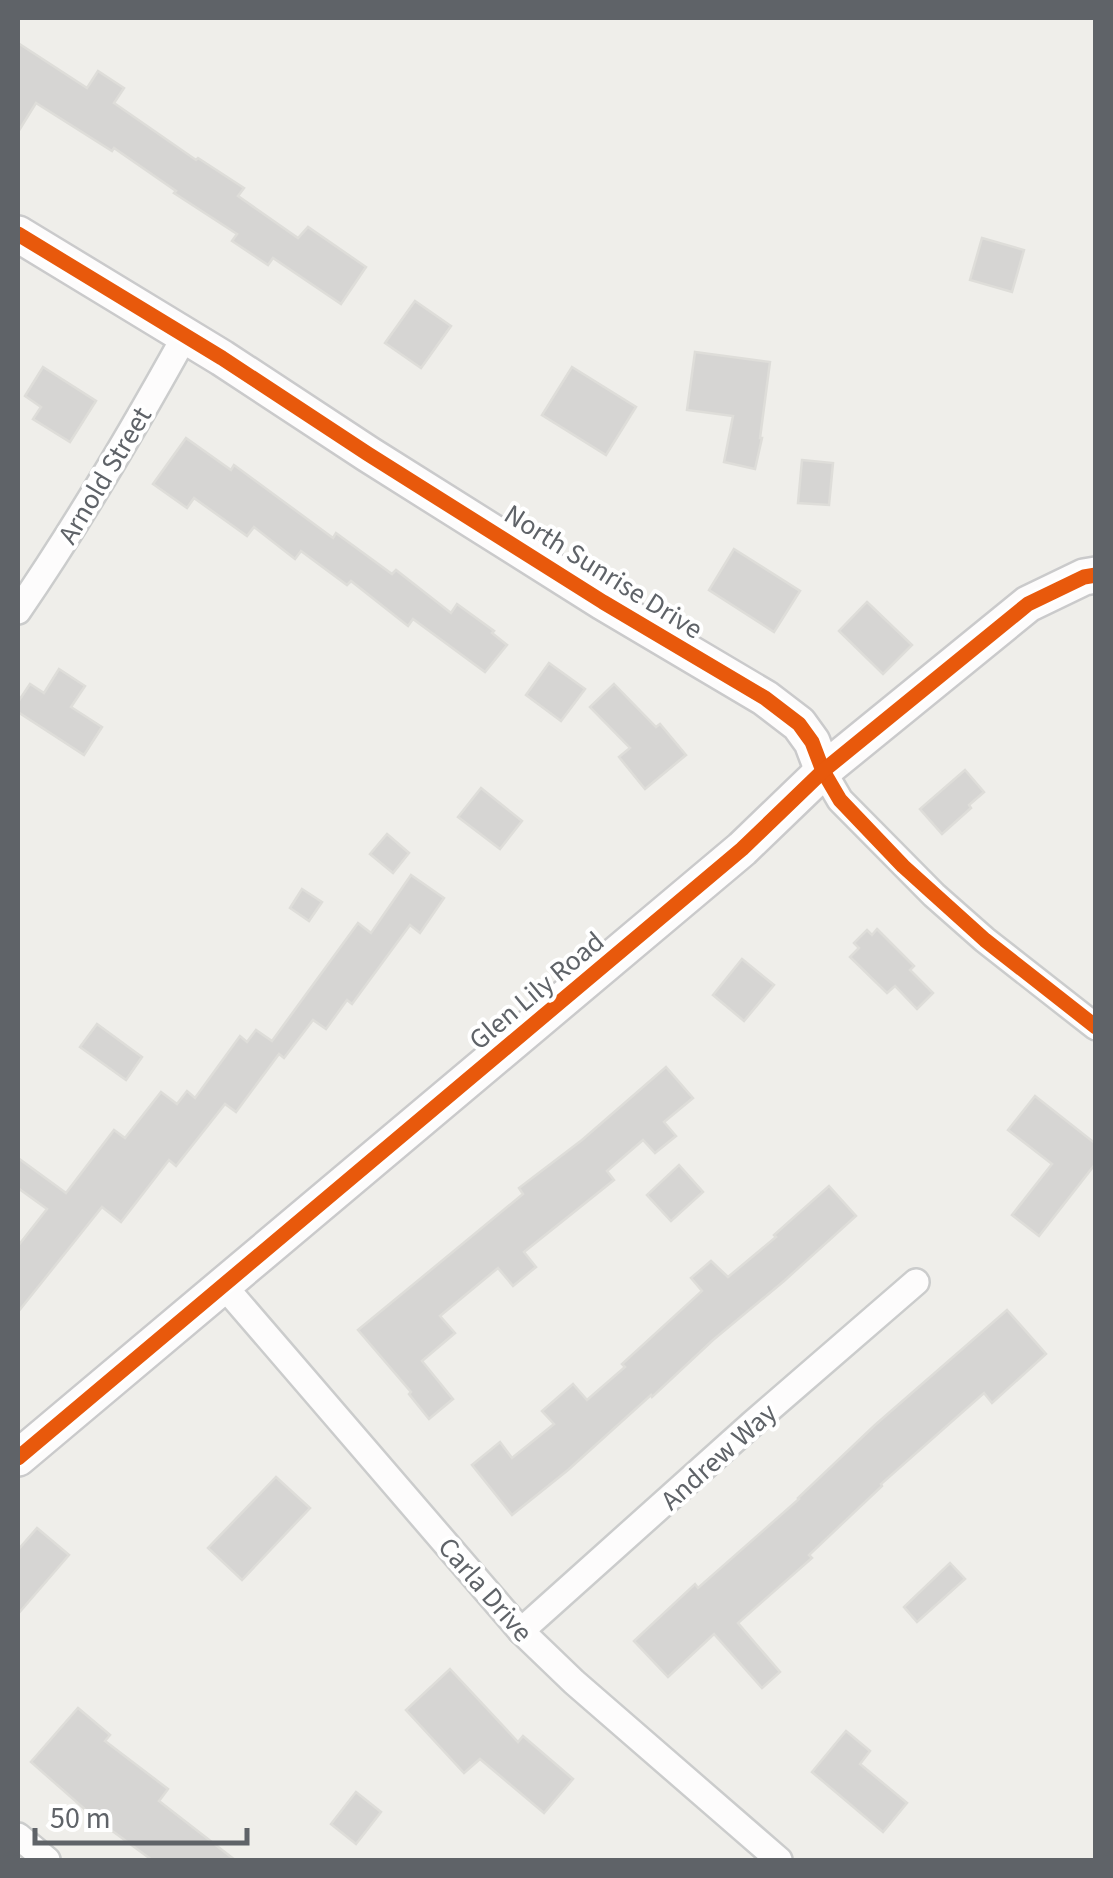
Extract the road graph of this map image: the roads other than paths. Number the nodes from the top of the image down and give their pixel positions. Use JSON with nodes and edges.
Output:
{"nodes":[{"id":1,"x":18,"y":234,"type":"edge"},
{"id":2,"x":185,"y":336,"type":"junction"},
{"id":3,"x":1096,"y":575,"type":"edge"},
{"id":4,"x":18,"y":611,"type":"edge"},
{"id":5,"x":824,"y":771,"type":"junction"},
{"id":6,"x":1096,"y":1027,"type":"edge"},
{"id":7,"x":916,"y":1282,"type":"dead end"},
{"id":8,"x":224,"y":1286,"type":"junction"},
{"id":9,"x":18,"y":1458,"type":"edge"},
{"id":10,"x":522,"y":1632,"type":"junction"},
{"id":11,"x":18,"y":1836,"type":"edge"},
{"id":12,"x":47,"y":1860,"type":"edge"},
{"id":13,"x":779,"y":1860,"type":"edge"}],
"edges":[{"from":1,"to":2,"type":"street","name":"North Sunrise Drive"},
{"from":2,"to":4,"type":"street","name":"Arnold Street"},
{"from":2,"to":5,"type":"street","name":"North Sunrise Drive"},
{"from":3,"to":5,"type":"street","name":"Glen Lily Road"},
{"from":5,"to":6,"type":"street","name":"North Sunrise Drive"},
{"from":5,"to":8,"type":"street","name":"Glen Lily Road"},
{"from":7,"to":10,"type":"street","name":"Andrew Way"},
{"from":8,"to":9,"type":"street","name":"Glen Lily Road"},
{"from":8,"to":10,"type":"street","name":"Carla Drive"},
{"from":10,"to":13,"type":"street","name":"Carla Drive"},
{"from":11,"to":12,"type":"street"}]}
